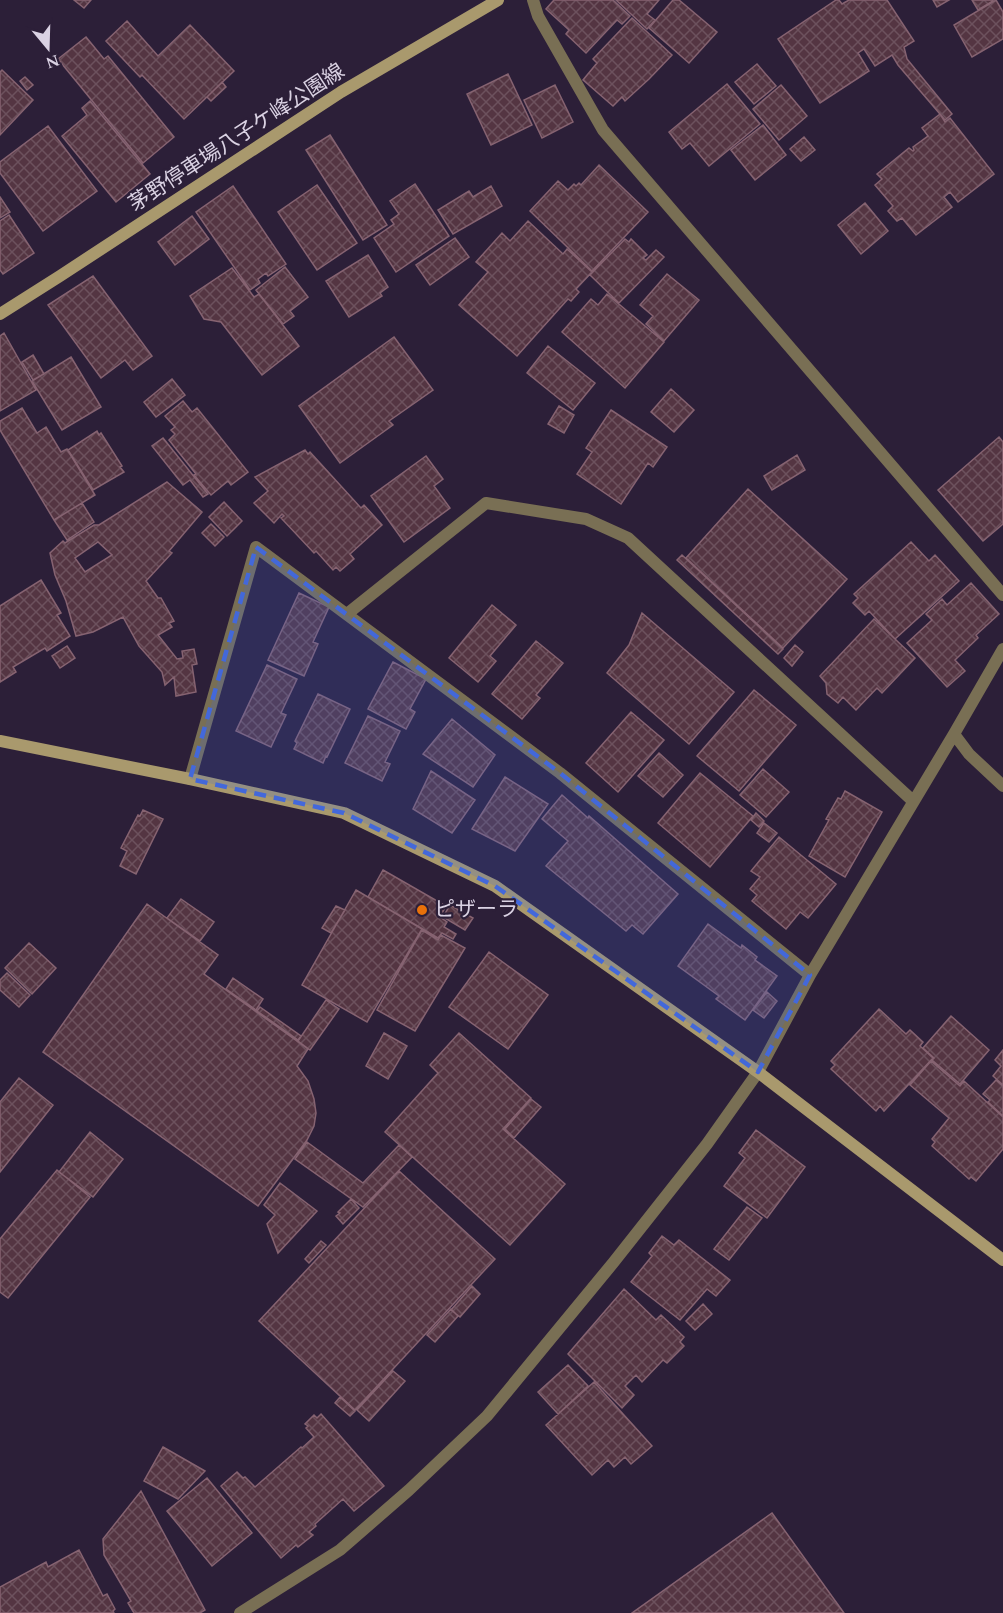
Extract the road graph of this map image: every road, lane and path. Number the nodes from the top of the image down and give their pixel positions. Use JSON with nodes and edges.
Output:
{"nodes":[{"id":1,"x":498,"y":0,"type":"edge"},
{"id":2,"x":533,"y":0,"type":"edge"},
{"id":3,"x":0,"y":314,"type":"edge"},
{"id":4,"x":1003,"y":594,"type":"edge"},
{"id":5,"x":347,"y":614,"type":"junction"},
{"id":6,"x":1003,"y":649,"type":"edge"},
{"id":7,"x":954,"y":734,"type":"junction"},
{"id":8,"x":0,"y":741,"type":"edge"},
{"id":9,"x":190,"y":779,"type":"junction"},
{"id":10,"x":1003,"y":786,"type":"edge"},
{"id":11,"x":914,"y":801,"type":"junction"},
{"id":12,"x":810,"y":975,"type":"junction"},
{"id":13,"x":758,"y":1072,"type":"junction"},
{"id":14,"x":1003,"y":1260,"type":"edge"},
{"id":15,"x":240,"y":1613,"type":"edge"}],
"edges":[{"from":1,"to":3,"type":"street","name":"茅野停車場八子ケ峰公園線"},
{"from":2,"to":4,"type":"street"},
{"from":5,"to":9,"type":"street"},
{"from":5,"to":11,"type":"street"},
{"from":5,"to":12,"type":"street"},
{"from":6,"to":7,"type":"street"},
{"from":7,"to":10,"type":"street"},
{"from":7,"to":11,"type":"street"},
{"from":8,"to":9,"type":"street"},
{"from":9,"to":13,"type":"street"},
{"from":11,"to":12,"type":"street"},
{"from":12,"to":13,"type":"street"},
{"from":13,"to":14,"type":"street"},
{"from":13,"to":15,"type":"street"}]}
